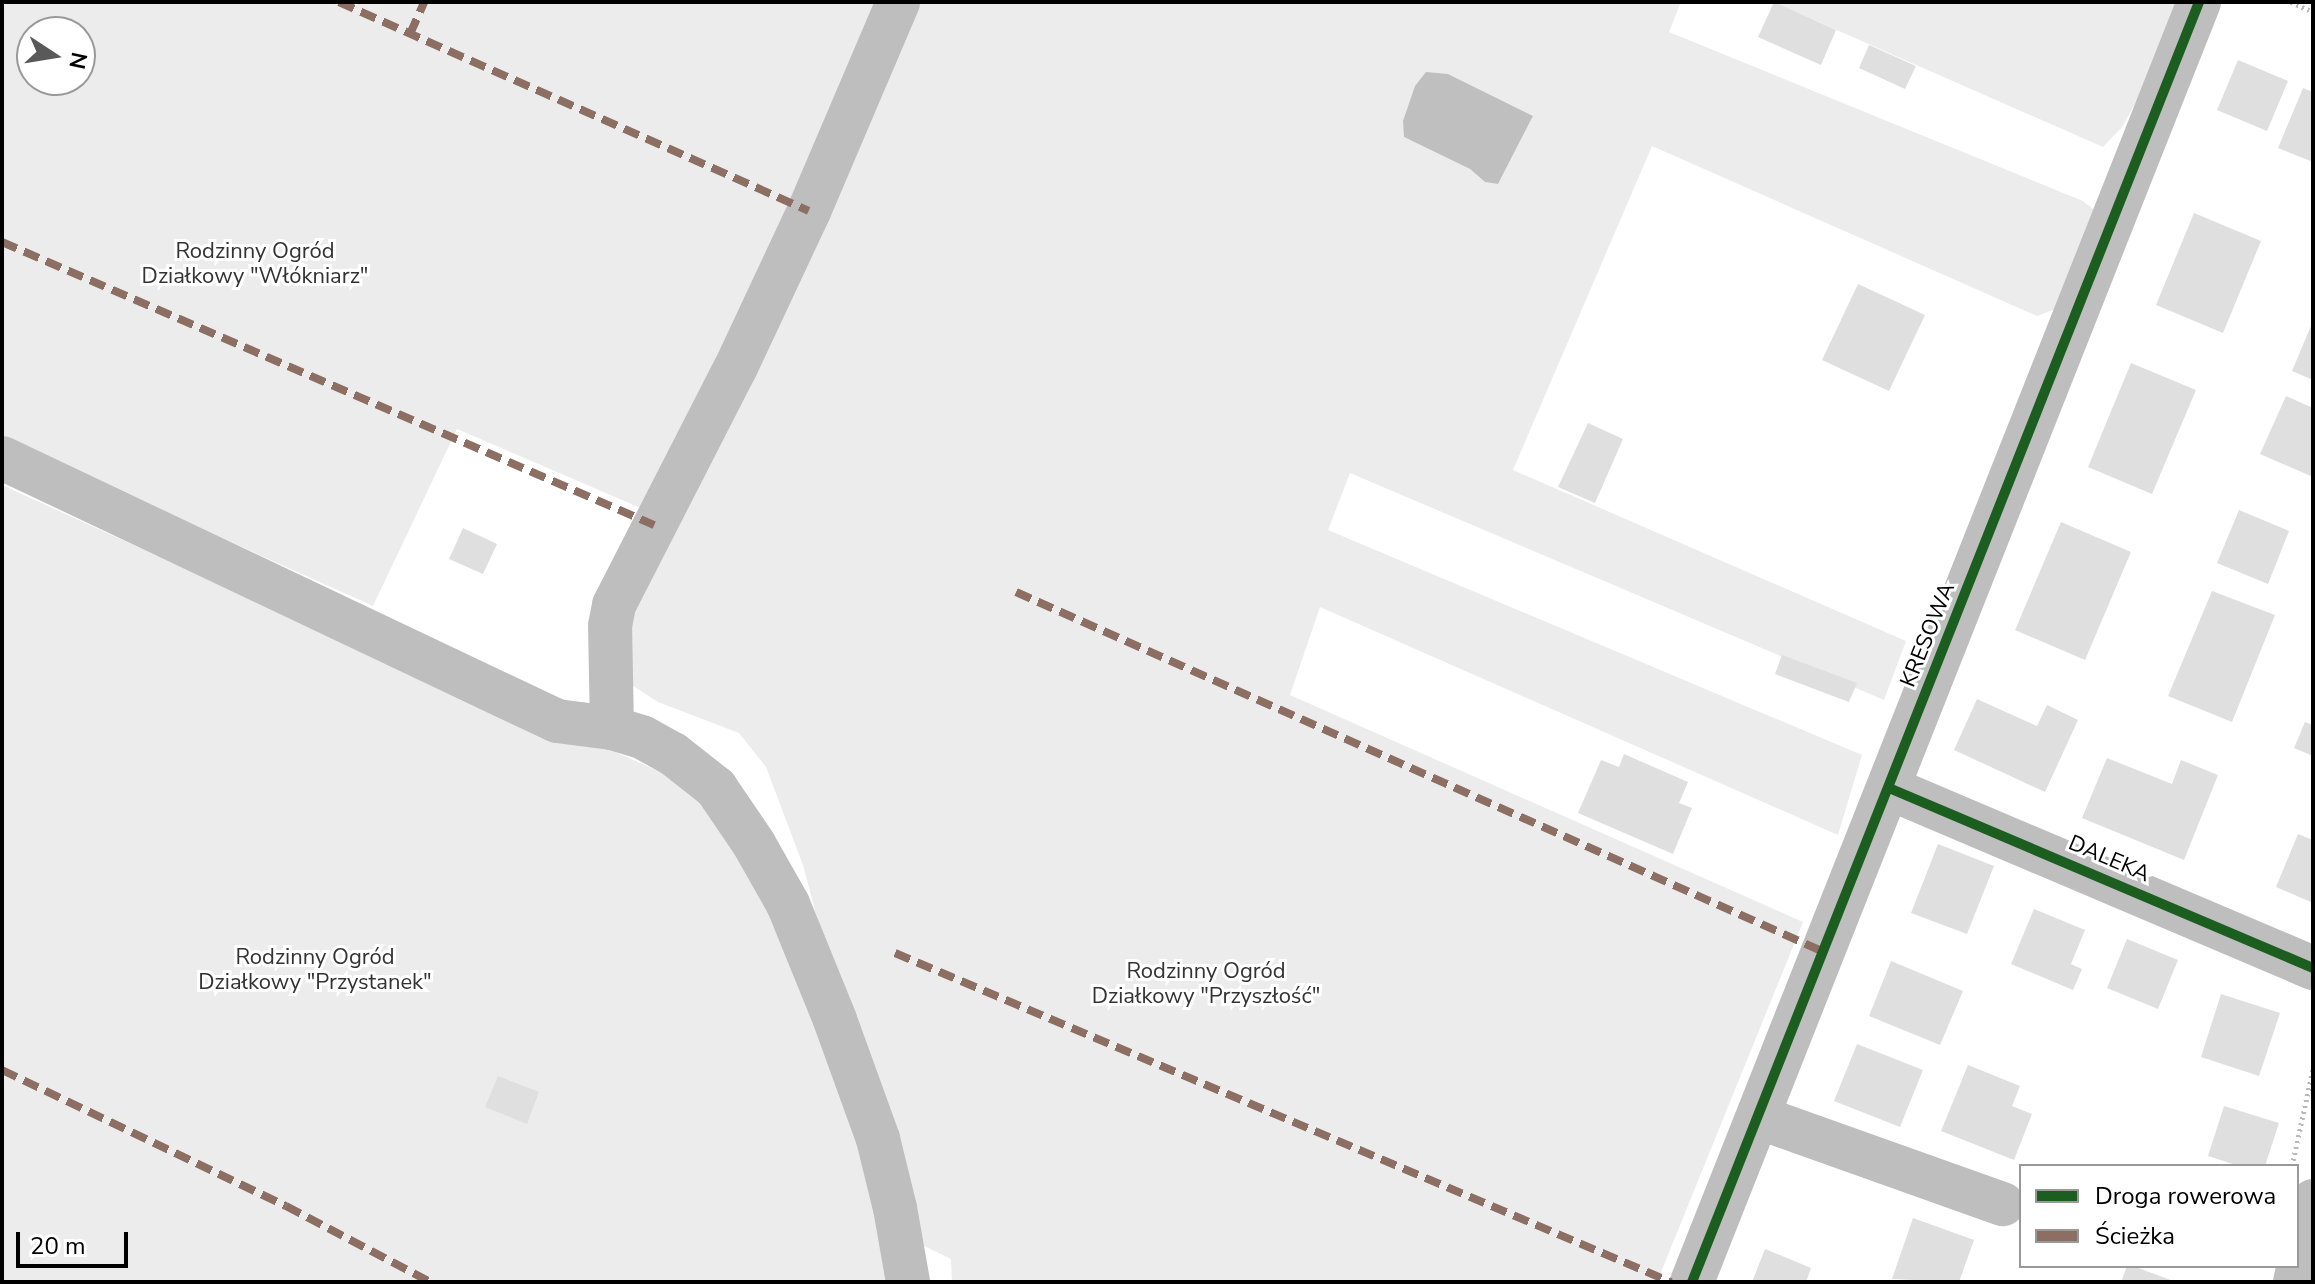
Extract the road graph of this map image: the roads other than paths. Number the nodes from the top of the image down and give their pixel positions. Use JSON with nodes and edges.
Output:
{"nodes":[{"id":1,"x":898,"y":2,"type":"edge"},
{"id":2,"x":2199,"y":2,"type":"edge"},
{"id":3,"x":2,"y":458,"type":"edge"},
{"id":4,"x":612,"y":728,"type":"junction"},
{"id":5,"x":1889,"y":788,"type":"junction"},
{"id":6,"x":2313,"y":968,"type":"edge"},
{"id":7,"x":1758,"y":1117,"type":"junction"},
{"id":8,"x":2313,"y":1201,"type":"edge"},
{"id":9,"x":2003,"y":1204,"type":"dead end"},
{"id":10,"x":2299,"y":1264,"type":"edge"},
{"id":11,"x":908,"y":1282,"type":"edge"},
{"id":12,"x":1692,"y":1282,"type":"edge"}],
"edges":[{"from":1,"to":4,"type":"street"},
{"from":2,"to":5,"type":"street","name":"KRESOWA"},
{"from":3,"to":4,"type":"street"},
{"from":4,"to":11,"type":"street"},
{"from":5,"to":6,"type":"street","name":"DALEKA"},
{"from":5,"to":7,"type":"street","name":"KRESOWA"},
{"from":7,"to":9,"type":"street"},
{"from":7,"to":12,"type":"street","name":"KRESOWA"},
{"from":8,"to":10,"type":"street"}]}
